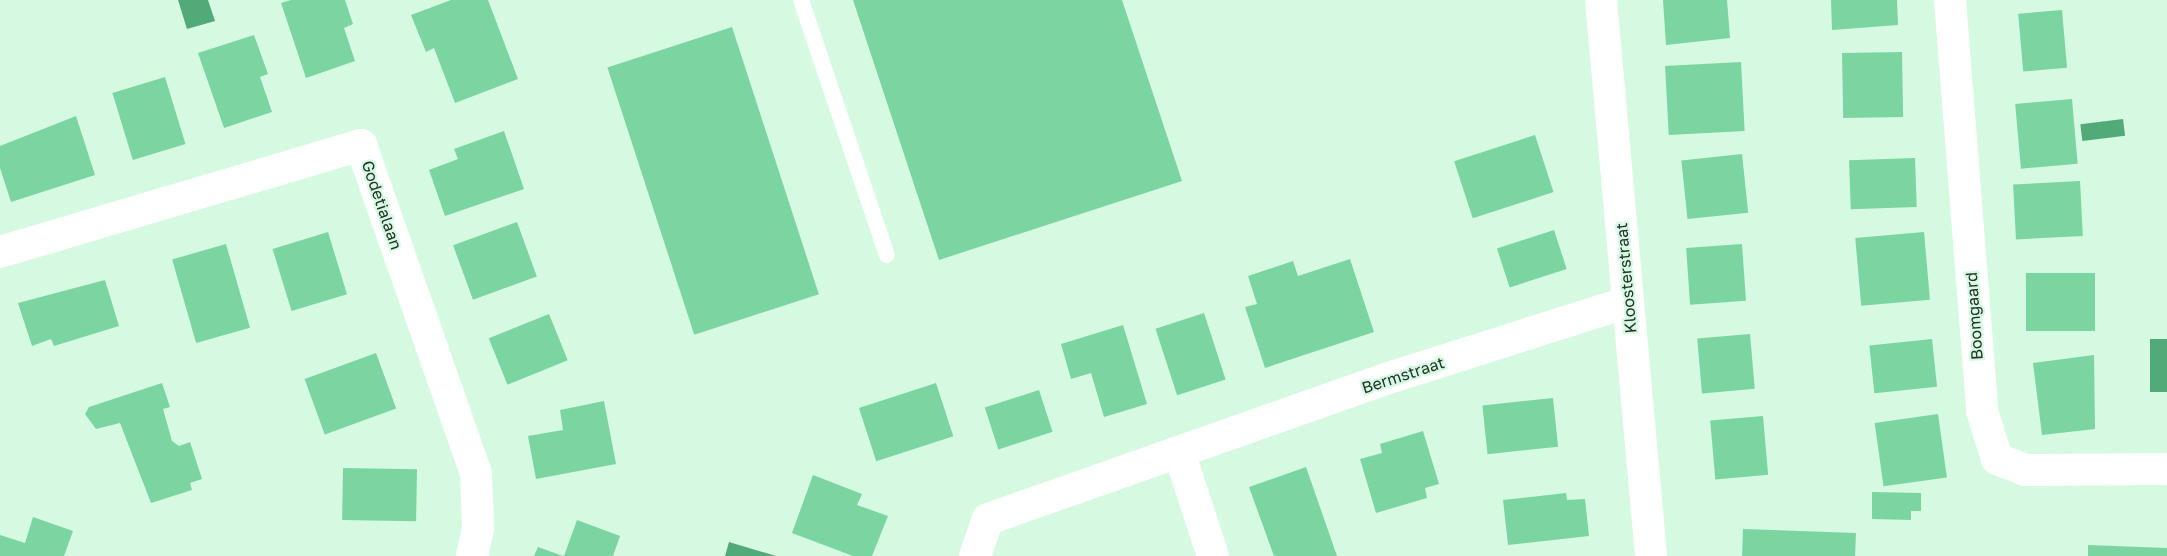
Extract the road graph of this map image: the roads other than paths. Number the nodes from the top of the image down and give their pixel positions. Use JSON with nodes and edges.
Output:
{"nodes":[{"id":1,"x":801,"y":0,"type":"edge"},
{"id":2,"x":1601,"y":0,"type":"edge"},
{"id":3,"x":1950,"y":0,"type":"edge"},
{"id":4,"x":0,"y":252,"type":"edge"},
{"id":5,"x":887,"y":255,"type":"dead end"},
{"id":6,"x":1628,"y":302,"type":"junction"},
{"id":7,"x":1179,"y":452,"type":"junction"},
{"id":8,"x":2167,"y":469,"type":"edge"},
{"id":9,"x":472,"y":556,"type":"edge"},
{"id":10,"x":975,"y":556,"type":"edge"},
{"id":11,"x":1213,"y":556,"type":"edge"},
{"id":12,"x":1652,"y":556,"type":"edge"}],
"edges":[{"from":1,"to":5,"type":"lane"},
{"from":2,"to":6,"type":"street","name":"Kloosterstraat"},
{"from":3,"to":8,"type":"street","name":"Boomgaard"},
{"from":4,"to":9,"type":"street","name":"Godetialaan"},
{"from":6,"to":7,"type":"street","name":"Bermstraat"},
{"from":6,"to":12,"type":"street","name":"Kloosterstraat"},
{"from":7,"to":10,"type":"street","name":"Bermstraat"},
{"from":7,"to":11,"type":"street"}]}
